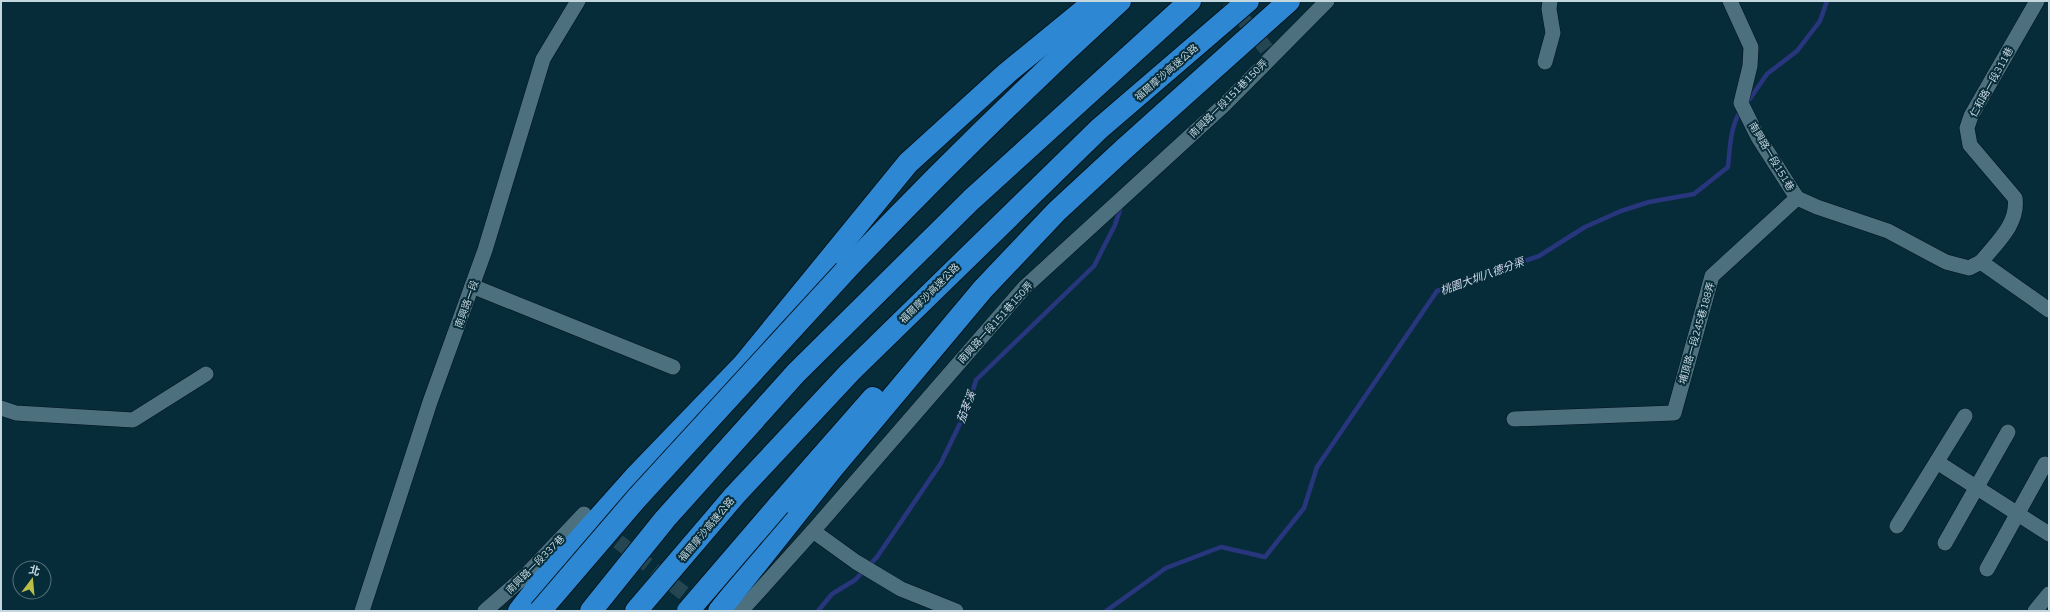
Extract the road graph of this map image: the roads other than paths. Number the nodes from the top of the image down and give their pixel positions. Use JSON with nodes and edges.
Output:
{"nodes":[{"id":1,"x":578,"y":1,"type":"edge"},
{"id":2,"x":1095,"y":1,"type":"edge"},
{"id":3,"x":1120,"y":1,"type":"edge"},
{"id":4,"x":1190,"y":1,"type":"edge"},
{"id":5,"x":1248,"y":1,"type":"edge"},
{"id":6,"x":1289,"y":1,"type":"edge"},
{"id":7,"x":1327,"y":1,"type":"edge"},
{"id":8,"x":1550,"y":1,"type":"edge"},
{"id":9,"x":1730,"y":1,"type":"edge"},
{"id":10,"x":2037,"y":1,"type":"edge"},
{"id":11,"x":1545,"y":62,"type":"dead end"},
{"id":12,"x":1797,"y":198,"type":"junction"},
{"id":13,"x":1981,"y":262,"type":"junction"},
{"id":14,"x":472,"y":286,"type":"junction"},
{"id":15,"x":983,"y":289,"type":"junction"},
{"id":16,"x":2049,"y":310,"type":"edge"},
{"id":17,"x":673,"y":366,"type":"dead end"},
{"id":18,"x":206,"y":374,"type":"dead end"},
{"id":19,"x":1,"y":408,"type":"edge"},
{"id":20,"x":1964,"y":416,"type":"dead end"},
{"id":21,"x":1514,"y":419,"type":"dead end"},
{"id":22,"x":2008,"y":432,"type":"dead end"},
{"id":23,"x":1937,"y":462,"type":"junction"},
{"id":24,"x":2045,"y":464,"type":"dead end"},
{"id":25,"x":1976,"y":488,"type":"junction"},
{"id":26,"x":584,"y":514,"type":"dead end"},
{"id":27,"x":2018,"y":515,"type":"junction"},
{"id":28,"x":1897,"y":526,"type":"dead end"},
{"id":29,"x":813,"y":531,"type":"junction"},
{"id":30,"x":2049,"y":534,"type":"edge"},
{"id":31,"x":1944,"y":543,"type":"dead end"},
{"id":32,"x":1987,"y":569,"type":"dead end"},
{"id":33,"x":544,"y":579,"type":"junction"},
{"id":34,"x":2049,"y":594,"type":"edge"},
{"id":35,"x":730,"y":606,"type":"edge"},
{"id":36,"x":362,"y":611,"type":"edge"},
{"id":37,"x":485,"y":611,"type":"edge"},
{"id":38,"x":511,"y":611,"type":"edge"},
{"id":39,"x":519,"y":611,"type":"edge"},
{"id":40,"x":540,"y":611,"type":"edge"},
{"id":41,"x":591,"y":611,"type":"edge"},
{"id":42,"x":636,"y":611,"type":"edge"},
{"id":43,"x":688,"y":611,"type":"edge"},
{"id":44,"x":956,"y":611,"type":"edge"},
{"id":45,"x":2035,"y":611,"type":"edge"}],
"edges":[{"from":1,"to":14,"type":"street","name":"南興路一段"},
{"from":2,"to":33,"type":"highway"},
{"from":3,"to":40,"type":"highway","bridge":true},
{"from":4,"to":41,"type":"highway"},
{"from":5,"to":42,"type":"highway","name":"福爾摩沙高速公路"},
{"from":6,"to":15,"type":"highway"},
{"from":7,"to":29,"type":"street","name":"南興路一段151巷150弄"},
{"from":8,"to":11,"type":"street"},
{"from":9,"to":12,"type":"street","name":"南興路一段151巷"},
{"from":10,"to":13,"type":"street","name":"仁和路一段311巷"},
{"from":12,"to":13,"type":"street"},
{"from":12,"to":21,"type":"street","name":"埔頂路一段245巷188弄"},
{"from":13,"to":16,"type":"street"},
{"from":14,"to":17,"type":"street"},
{"from":14,"to":36,"type":"street","name":"南興路一段"},
{"from":15,"to":35,"type":"highway"},
{"from":15,"to":43,"type":"highway","bridge":true},
{"from":18,"to":19,"type":"street"},
{"from":20,"to":23,"type":"street"},
{"from":22,"to":25,"type":"street"},
{"from":23,"to":25,"type":"street"},
{"from":23,"to":28,"type":"street"},
{"from":24,"to":27,"type":"street"},
{"from":25,"to":27,"type":"street"},
{"from":25,"to":31,"type":"street"},
{"from":26,"to":37,"type":"street","name":"南興路一段337巷"},
{"from":27,"to":30,"type":"street"},
{"from":27,"to":32,"type":"street"},
{"from":29,"to":35,"type":"street","name":"南興路一段151巷150弄"},
{"from":29,"to":44,"type":"street"},
{"from":33,"to":38,"type":"highway"},
{"from":33,"to":39,"type":"highway"},
{"from":34,"to":45,"type":"street"}]}
